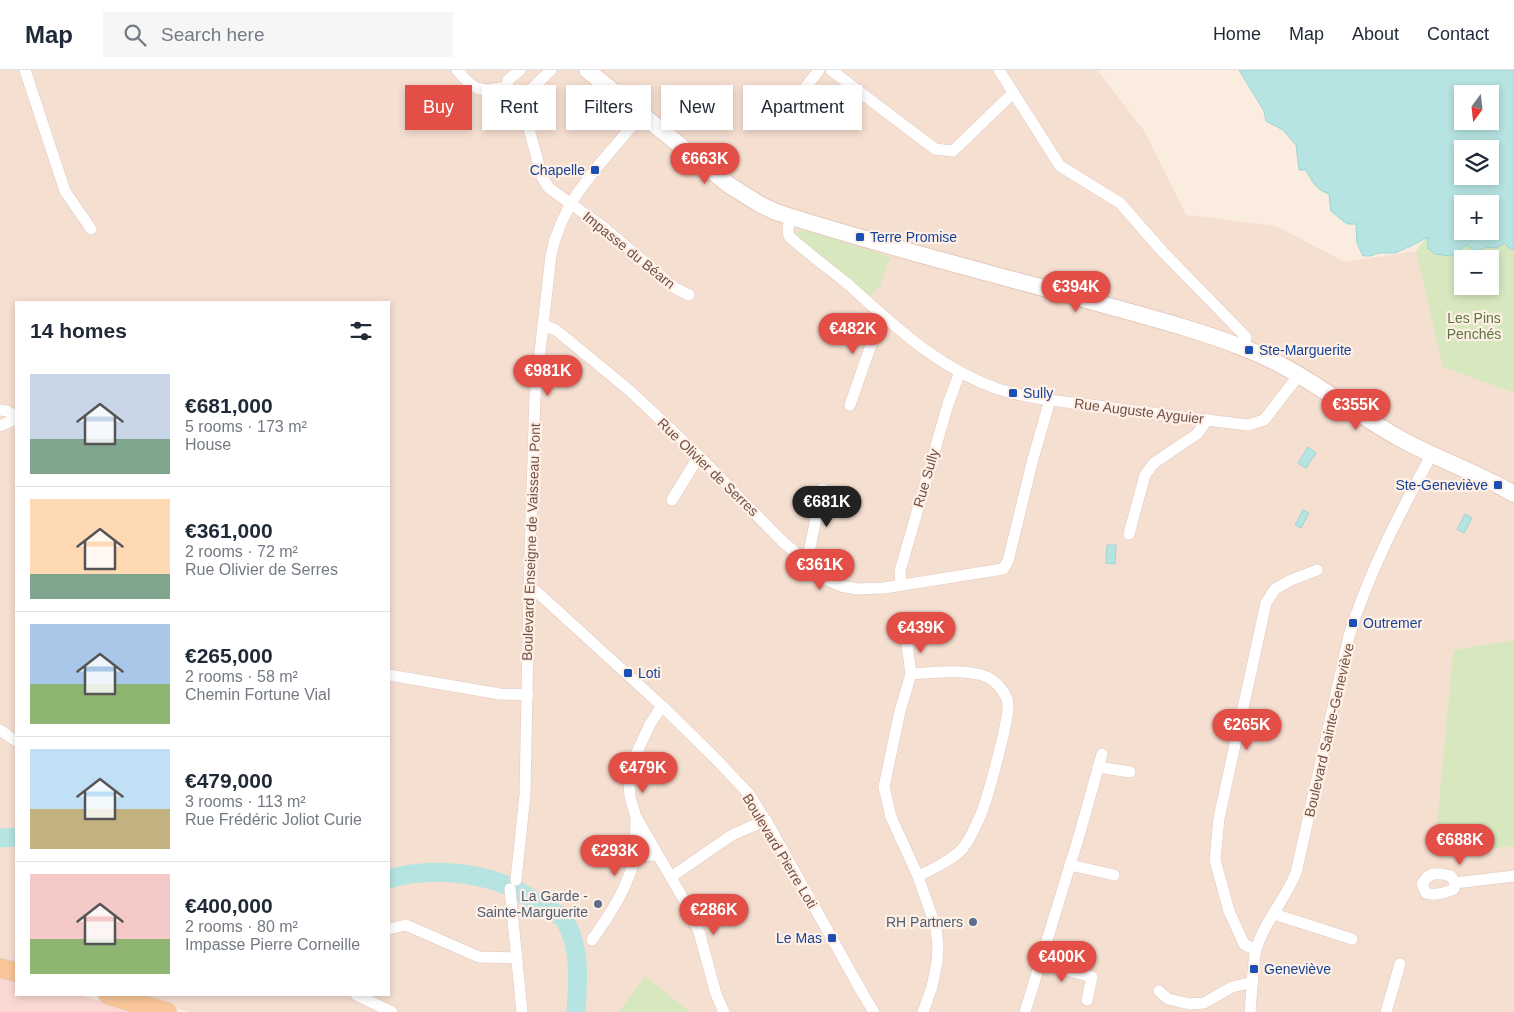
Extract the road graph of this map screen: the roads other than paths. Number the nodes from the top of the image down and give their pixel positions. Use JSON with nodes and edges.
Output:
{"nodes":[{"id":1,"x":25,"y":70,"type":"edge"},
{"id":2,"x":457,"y":70,"type":"edge"},
{"id":3,"x":520,"y":70,"type":"edge"},
{"id":4,"x":551,"y":70,"type":"edge"},
{"id":5,"x":587,"y":70,"type":"edge"},
{"id":6,"x":820,"y":70,"type":"edge"},
{"id":7,"x":830,"y":70,"type":"edge"},
{"id":8,"x":1000,"y":70,"type":"edge"},
{"id":9,"x":507,"y":85,"type":"edge"},
{"id":10,"x":536,"y":85,"type":"edge"},
{"id":11,"x":606,"y":85,"type":"edge"},
{"id":12,"x":808,"y":85,"type":"edge"},
{"id":13,"x":482,"y":89,"type":"edge"},
{"id":14,"x":1013,"y":94,"type":"junction"},
{"id":15,"x":651,"y":121,"type":"edge"},
{"id":16,"x":530,"y":130,"type":"edge"},
{"id":17,"x":629,"y":130,"type":"edge"},
{"id":18,"x":570,"y":204,"type":"junction"},
{"id":19,"x":790,"y":216,"type":"junction"},
{"id":20,"x":91,"y":229,"type":"dead end"},
{"id":21,"x":689,"y":295,"type":"dead end"},
{"id":22,"x":882,"y":316,"type":"junction"},
{"id":23,"x":543,"y":324,"type":"junction"},
{"id":24,"x":1244,"y":348,"type":"junction"},
{"id":25,"x":960,"y":372,"type":"junction"},
{"id":26,"x":1299,"y":375,"type":"junction"},
{"id":27,"x":1050,"y":400,"type":"junction"},
{"id":28,"x":850,"y":404,"type":"dead end"},
{"id":29,"x":0,"y":410,"type":"edge"},
{"id":30,"x":15,"y":417,"type":"edge"},
{"id":31,"x":15,"y":418,"type":"edge"},
{"id":32,"x":1208,"y":420,"type":"junction"},
{"id":33,"x":0,"y":426,"type":"edge"},
{"id":34,"x":1432,"y":454,"type":"junction"},
{"id":35,"x":699,"y":456,"type":"junction"},
{"id":36,"x":822,"y":489,"type":"dead end"},
{"id":37,"x":1514,"y":494,"type":"edge"},
{"id":38,"x":672,"y":500,"type":"dead end"},
{"id":39,"x":1129,"y":534,"type":"dead end"},
{"id":40,"x":807,"y":562,"type":"junction"},
{"id":41,"x":1317,"y":570,"type":"dead end"},
{"id":42,"x":901,"y":585,"type":"junction"},
{"id":43,"x":529,"y":589,"type":"junction"},
{"id":44,"x":906,"y":636,"type":"dead end"},
{"id":45,"x":910,"y":674,"type":"junction"},
{"id":46,"x":390,"y":675,"type":"edge"},
{"id":47,"x":528,"y":695,"type":"junction"},
{"id":48,"x":662,"y":706,"type":"junction"},
{"id":49,"x":2,"y":736,"type":"edge"},
{"id":50,"x":15,"y":741,"type":"edge"},
{"id":51,"x":1102,"y":754,"type":"dead end"},
{"id":52,"x":1098,"y":767,"type":"junction"},
{"id":53,"x":1130,"y":772,"type":"dead end"},
{"id":54,"x":636,"y":817,"type":"junction"},
{"id":55,"x":766,"y":820,"type":"junction"},
{"id":56,"x":658,"y":855,"type":"junction"},
{"id":57,"x":635,"y":856,"type":"junction"},
{"id":58,"x":1070,"y":865,"type":"junction"},
{"id":59,"x":1114,"y":875,"type":"dead end"},
{"id":60,"x":918,"y":876,"type":"junction"},
{"id":61,"x":1514,"y":876,"type":"edge"},
{"id":62,"x":671,"y":877,"type":"junction"},
{"id":63,"x":1455,"y":883,"type":"dead end"},
{"id":64,"x":1274,"y":914,"type":"junction"},
{"id":65,"x":390,"y":929,"type":"edge"},
{"id":66,"x":1352,"y":939,"type":"dead end"},
{"id":67,"x":592,"y":940,"type":"dead end"},
{"id":68,"x":1256,"y":950,"type":"junction"},
{"id":69,"x":516,"y":958,"type":"junction"},
{"id":70,"x":1041,"y":963,"type":"junction"},
{"id":71,"x":1400,"y":964,"type":"dead end"},
{"id":72,"x":0,"y":968,"type":"edge"},
{"id":73,"x":15,"y":972,"type":"edge"},
{"id":74,"x":1253,"y":982,"type":"junction"},
{"id":75,"x":1158,"y":991,"type":"dead end"},
{"id":76,"x":111,"y":996,"type":"edge"},
{"id":77,"x":358,"y":996,"type":"edge"},
{"id":78,"x":1088,"y":1000,"type":"dead end"},
{"id":79,"x":167,"y":1012,"type":"edge"},
{"id":80,"x":392,"y":1012,"type":"edge"},
{"id":81,"x":522,"y":1012,"type":"edge"},
{"id":82,"x":724,"y":1012,"type":"edge"},
{"id":83,"x":874,"y":1012,"type":"edge"},
{"id":84,"x":924,"y":1012,"type":"edge"},
{"id":85,"x":1025,"y":1012,"type":"edge"},
{"id":86,"x":1250,"y":1012,"type":"edge"},
{"id":87,"x":1386,"y":1012,"type":"edge"}],
"edges":[{"from":1,"to":20,"type":"street"},
{"from":2,"to":13,"type":"street"},
{"from":3,"to":9,"type":"street"},
{"from":4,"to":10,"type":"street"},
{"from":5,"to":11,"type":"main road"},
{"from":6,"to":12,"type":"street"},
{"from":7,"to":14,"type":"street"},
{"from":8,"to":14,"type":"street"},
{"from":14,"to":24,"type":"street"},
{"from":15,"to":19,"type":"main road"},
{"from":16,"to":18,"type":"street","name":"Impasse du Béarn"},
{"from":17,"to":18,"type":"street","name":"Boulevard Enseigne de Vaisseau Pont"},
{"from":18,"to":21,"type":"street","name":"Impasse du Béarn"},
{"from":18,"to":23,"type":"street","name":"Boulevard Enseigne de Vaisseau Pont"},
{"from":19,"to":22,"type":"street","name":"Rue Auguste Ayguier"},
{"from":19,"to":24,"type":"main road"},
{"from":22,"to":25,"type":"street","name":"Rue Auguste Ayguier"},
{"from":22,"to":28,"type":"street"},
{"from":23,"to":35,"type":"street","name":"Rue Olivier de Serres"},
{"from":23,"to":43,"type":"street","name":"Boulevard Enseigne de Vaisseau Pont"},
{"from":24,"to":26,"type":"main road"},
{"from":25,"to":27,"type":"street","name":"Rue Auguste Ayguier"},
{"from":25,"to":42,"type":"street","name":"Rue Sully"},
{"from":26,"to":32,"type":"street","name":"Rue Auguste Ayguier"},
{"from":26,"to":34,"type":"main road"},
{"from":27,"to":32,"type":"street","name":"Rue Auguste Ayguier"},
{"from":27,"to":42,"type":"street","name":"Rue Olivier de Serres"},
{"from":29,"to":30,"type":"street"},
{"from":31,"to":33,"type":"street"},
{"from":32,"to":39,"type":"street"},
{"from":34,"to":37,"type":"main road"},
{"from":34,"to":64,"type":"street","name":"Boulevard Sainte-Geneviève"},
{"from":35,"to":38,"type":"street"},
{"from":35,"to":40,"type":"street","name":"Rue Olivier de Serres"},
{"from":36,"to":40,"type":"street"},
{"from":40,"to":42,"type":"street","name":"Rue Olivier de Serres"},
{"from":41,"to":68,"type":"street"},
{"from":43,"to":47,"type":"street","name":"Boulevard Enseigne de Vaisseau Pont"},
{"from":43,"to":48,"type":"street","name":"Boulevard Pierre Loti"},
{"from":44,"to":45,"type":"street"},
{"from":45,"to":60,"type":"street"},
{"from":45,"to":60,"type":"street"},
{"from":46,"to":47,"type":"street"},
{"from":47,"to":69,"type":"street","name":"Boulevard Enseigne de Vaisseau Pont"},
{"from":48,"to":54,"type":"street"},
{"from":48,"to":55,"type":"street","name":"Boulevard Pierre Loti"},
{"from":49,"to":50,"type":"street"},
{"from":51,"to":52,"type":"street"},
{"from":52,"to":53,"type":"street"},
{"from":52,"to":58,"type":"street"},
{"from":54,"to":56,"type":"street"},
{"from":54,"to":57,"type":"street"},
{"from":55,"to":62,"type":"street"},
{"from":55,"to":83,"type":"street","name":"Boulevard Pierre Loti"},
{"from":56,"to":57,"type":"street"},
{"from":56,"to":62,"type":"street"},
{"from":57,"to":67,"type":"street"},
{"from":58,"to":59,"type":"street"},
{"from":58,"to":70,"type":"street"},
{"from":60,"to":84,"type":"street"},
{"from":61,"to":63,"type":"street"},
{"from":62,"to":82,"type":"street"},
{"from":64,"to":66,"type":"street"},
{"from":64,"to":68,"type":"street","name":"Boulevard Sainte-Geneviève"},
{"from":65,"to":69,"type":"street"},
{"from":68,"to":74,"type":"street","name":"Boulevard Sainte-Geneviève"},
{"from":69,"to":81,"type":"street","name":"Boulevard Enseigne de Vaisseau Pont"},
{"from":70,"to":78,"type":"street"},
{"from":70,"to":85,"type":"street"},
{"from":71,"to":87,"type":"street"},
{"from":72,"to":73,"type":"main road"},
{"from":74,"to":75,"type":"street"},
{"from":74,"to":86,"type":"street","name":"Boulevard Sainte-Geneviève"},
{"from":76,"to":79,"type":"main road"},
{"from":77,"to":80,"type":"street"}]}
